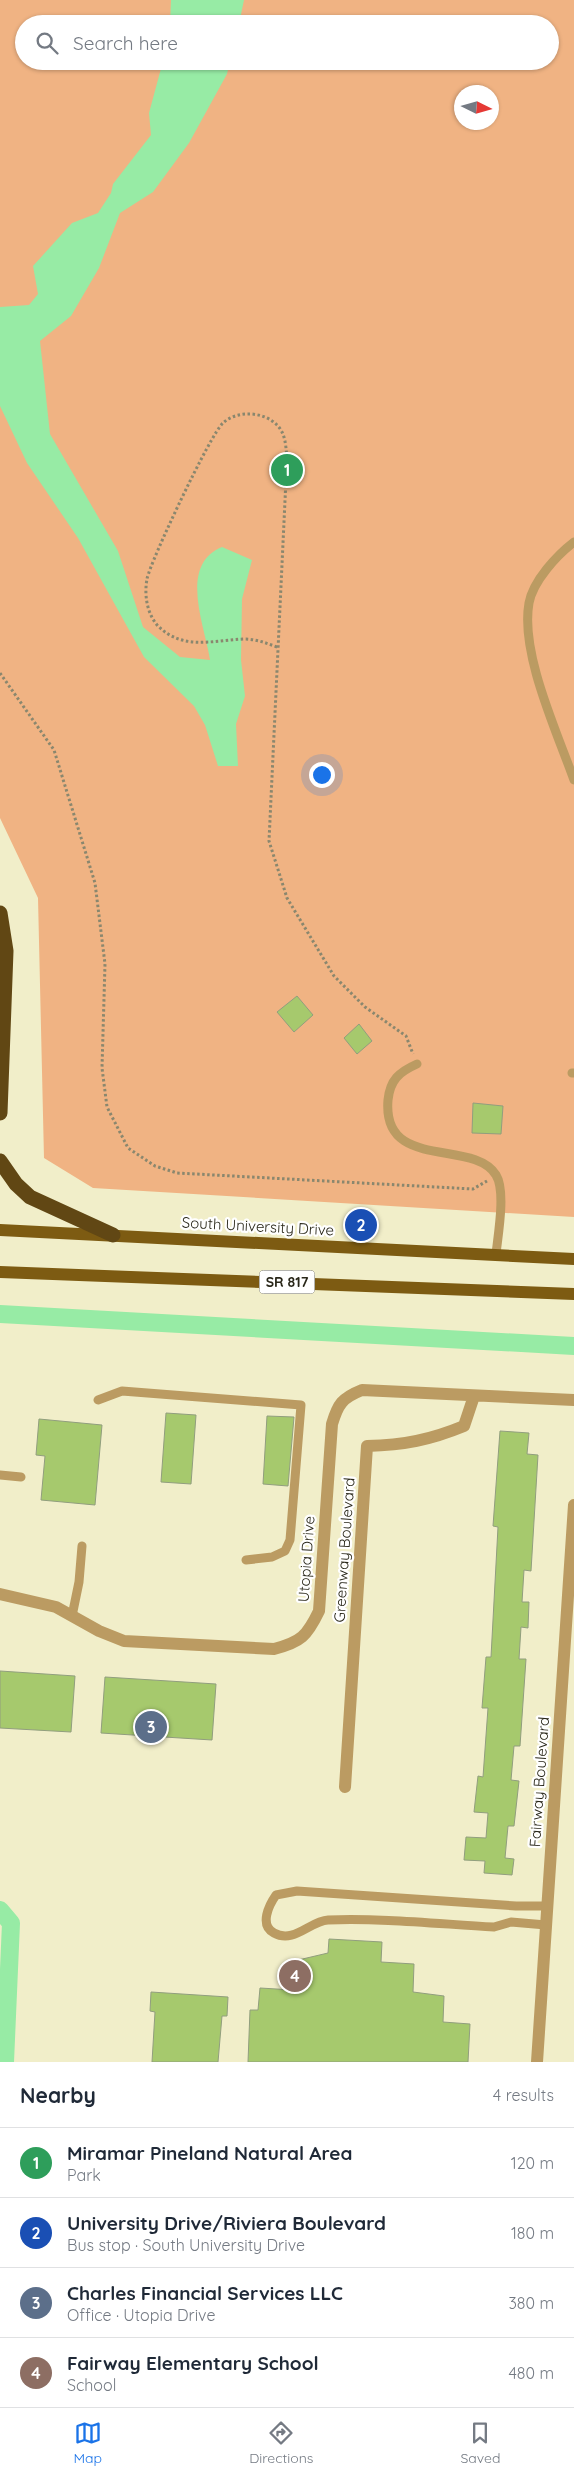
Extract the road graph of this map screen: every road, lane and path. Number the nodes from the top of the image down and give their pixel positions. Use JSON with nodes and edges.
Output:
{"nodes":[{"id":1,"x":574,"y":542,"type":"edge"},
{"id":2,"x":277,"y":647,"type":"junction"},
{"id":3,"x":0,"y":673,"type":"edge"},
{"id":4,"x":574,"y":780,"type":"edge"},
{"id":5,"x":0,"y":913,"type":"edge"},
{"id":6,"x":417,"y":1064,"type":"joint"},
{"id":7,"x":0,"y":1113,"type":"edge"},
{"id":8,"x":0,"y":1162,"type":"edge"},
{"id":9,"x":496,"y":1175,"type":"junction"},
{"id":10,"x":0,"y":1230,"type":"edge"},
{"id":11,"x":113,"y":1235,"type":"junction"},
{"id":12,"x":496,"y":1254,"type":"junction"},
{"id":13,"x":574,"y":1258,"type":"edge"},
{"id":14,"x":0,"y":1272,"type":"edge"},
{"id":15,"x":574,"y":1294,"type":"edge"},
{"id":16,"x":474,"y":1396,"type":"junction"},
{"id":17,"x":98,"y":1400,"type":"dead end"},
{"id":18,"x":574,"y":1400,"type":"edge"},
{"id":19,"x":0,"y":1475,"type":"edge"},
{"id":20,"x":21,"y":1477,"type":"dead end"},
{"id":21,"x":574,"y":1504,"type":"edge"},
{"id":22,"x":82,"y":1546,"type":"dead end"},
{"id":23,"x":246,"y":1560,"type":"dead end"},
{"id":24,"x":0,"y":1594,"type":"edge"},
{"id":25,"x":72,"y":1616,"type":"junction"},
{"id":26,"x":345,"y":1787,"type":"dead end"},
{"id":27,"x":548,"y":1906,"type":"junction"},
{"id":28,"x":546,"y":1925,"type":"junction"},
{"id":29,"x":537,"y":2062,"type":"edge"}],
"edges":[{"from":1,"to":4,"type":"lane"},
{"from":2,"to":2,"type":"path"},
{"from":2,"to":6,"type":"path"},
{"from":3,"to":9,"type":"path"},
{"from":5,"to":7,"type":"highway"},
{"from":6,"to":9,"type":"lane"},
{"from":8,"to":11,"type":"highway"},
{"from":9,"to":12,"type":"lane"},
{"from":10,"to":11,"type":"main road","name":"South University Drive"},
{"from":11,"to":12,"type":"main road","name":"South University Drive"},
{"from":12,"to":13,"type":"main road","name":"South University Drive"},
{"from":14,"to":15,"type":"main road","number":"SR 817"},
{"from":16,"to":18,"type":"street","name":"Utopia Drive"},
{"from":16,"to":25,"type":"street","name":"Utopia Drive"},
{"from":16,"to":26,"type":"street","name":"Greenway Boulevard"},
{"from":17,"to":23,"type":"lane"},
{"from":19,"to":20,"type":"lane"},
{"from":21,"to":27,"type":"street","name":"Fairway Boulevard"},
{"from":22,"to":25,"type":"lane"},
{"from":24,"to":25,"type":"street","name":"Utopia Drive"},
{"from":27,"to":28,"type":"street","name":"Fairway Boulevard"},
{"from":27,"to":28,"type":"lane"},
{"from":28,"to":29,"type":"street","name":"Fairway Boulevard"}]}
